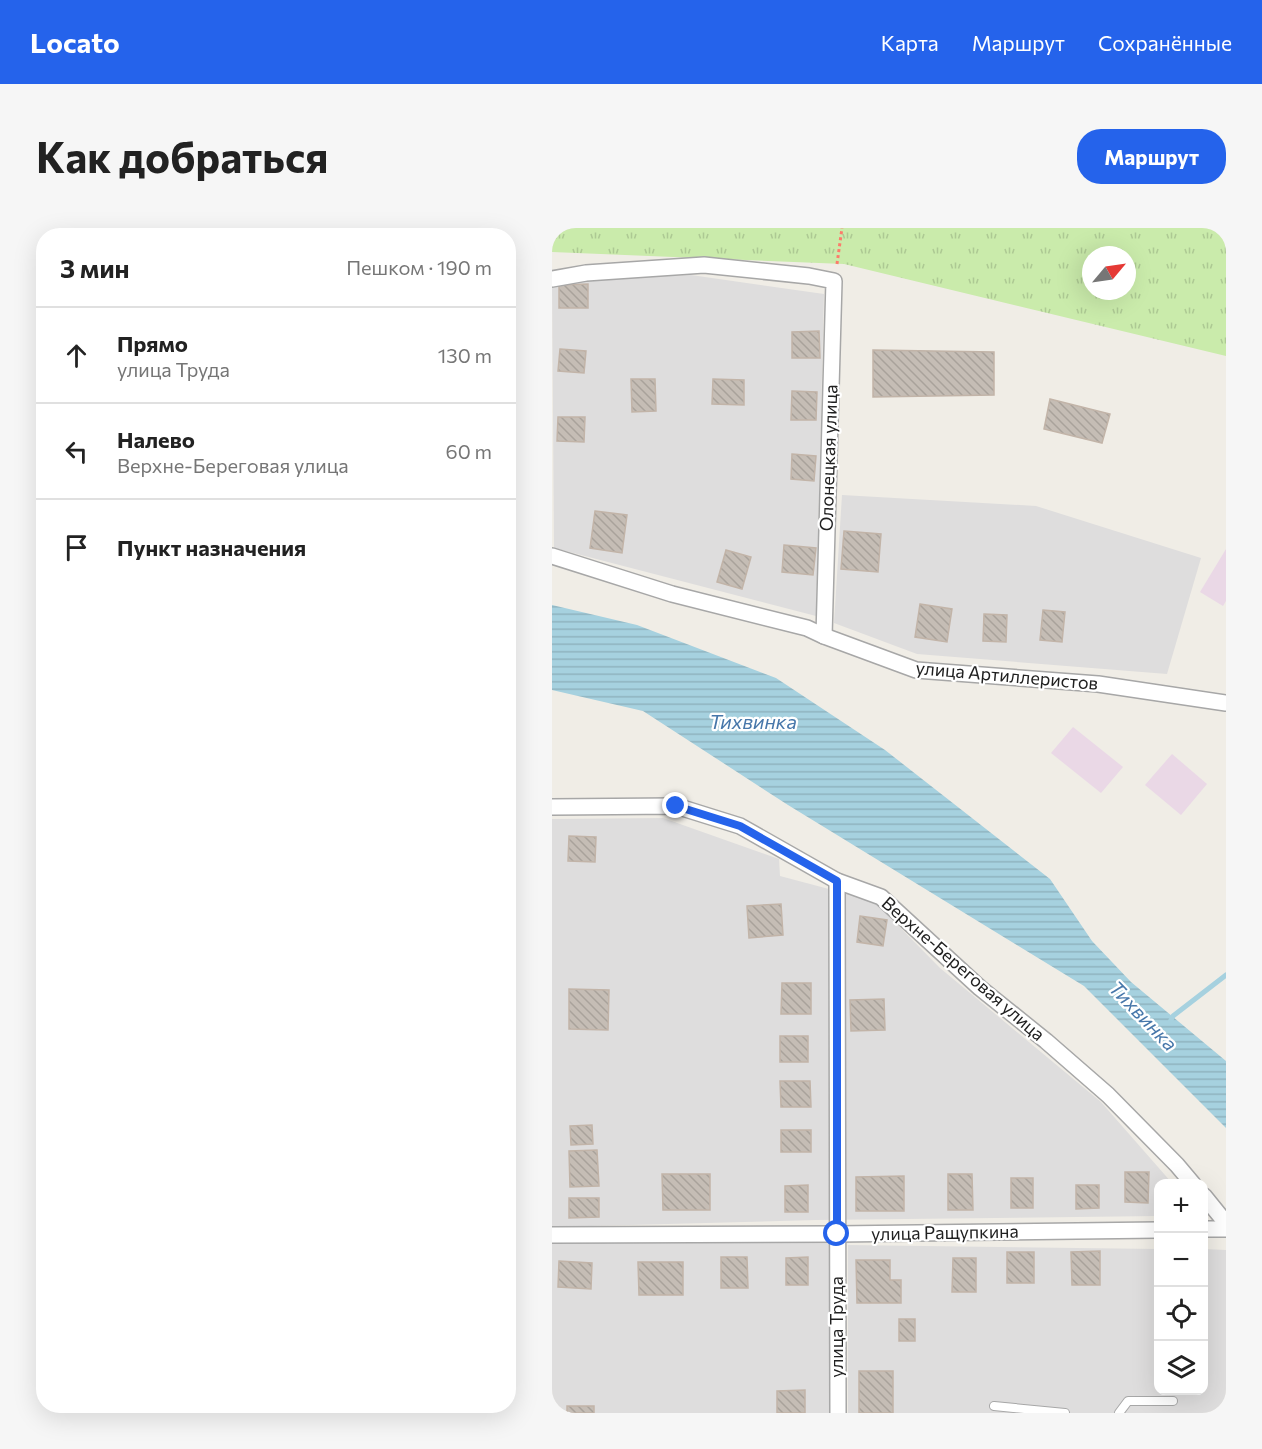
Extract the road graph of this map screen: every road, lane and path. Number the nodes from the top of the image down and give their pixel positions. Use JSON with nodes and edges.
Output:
{"nodes":[{"id":1,"x":842,"y":228,"type":"edge"},
{"id":2,"x":552,"y":279,"type":"edge"},
{"id":3,"x":834,"y":281,"type":"junction"},
{"id":4,"x":552,"y":556,"type":"edge"},
{"id":5,"x":824,"y":636,"type":"junction"},
{"id":6,"x":1226,"y":703,"type":"edge"},
{"id":7,"x":552,"y":807,"type":"edge"},
{"id":8,"x":837,"y":881,"type":"junction"},
{"id":9,"x":1189,"y":1179,"type":"edge"},
{"id":10,"x":1208,"y":1202,"type":"edge"},
{"id":11,"x":1226,"y":1223,"type":"edge"},
{"id":12,"x":1226,"y":1229,"type":"edge"},
{"id":13,"x":1154,"y":1230,"type":"edge"},
{"id":14,"x":1208,"y":1230,"type":"edge"},
{"id":15,"x":837,"y":1234,"type":"junction"},
{"id":16,"x":552,"y":1235,"type":"edge"},
{"id":17,"x":1173,"y":1401,"type":"dead end"},
{"id":18,"x":994,"y":1406,"type":"dead end"},
{"id":19,"x":838,"y":1413,"type":"edge"},
{"id":20,"x":1065,"y":1413,"type":"edge"},
{"id":21,"x":1119,"y":1413,"type":"edge"}],
"edges":[{"from":1,"to":3,"type":"path"},
{"from":2,"to":3,"type":"street"},
{"from":3,"to":5,"type":"street","name":"Олонецкая улица"},
{"from":4,"to":5,"type":"street","name":"улица Артиллеристов"},
{"from":5,"to":6,"type":"street","name":"улица Артиллеристов"},
{"from":7,"to":8,"type":"street","name":"Верхне-Береговая улица"},
{"from":8,"to":9,"type":"street","name":"Верхне-Береговая улица"},
{"from":8,"to":15,"type":"street","name":"улица Труда"},
{"from":10,"to":11,"type":"street"},
{"from":12,"to":14,"type":"street"},
{"from":13,"to":15,"type":"street","name":"улица Ращупкина"},
{"from":15,"to":16,"type":"street","name":"улица Ращупкина"},
{"from":15,"to":19,"type":"street","name":"улица Труда"},
{"from":17,"to":21,"type":"lane"},
{"from":18,"to":20,"type":"lane"}]}
